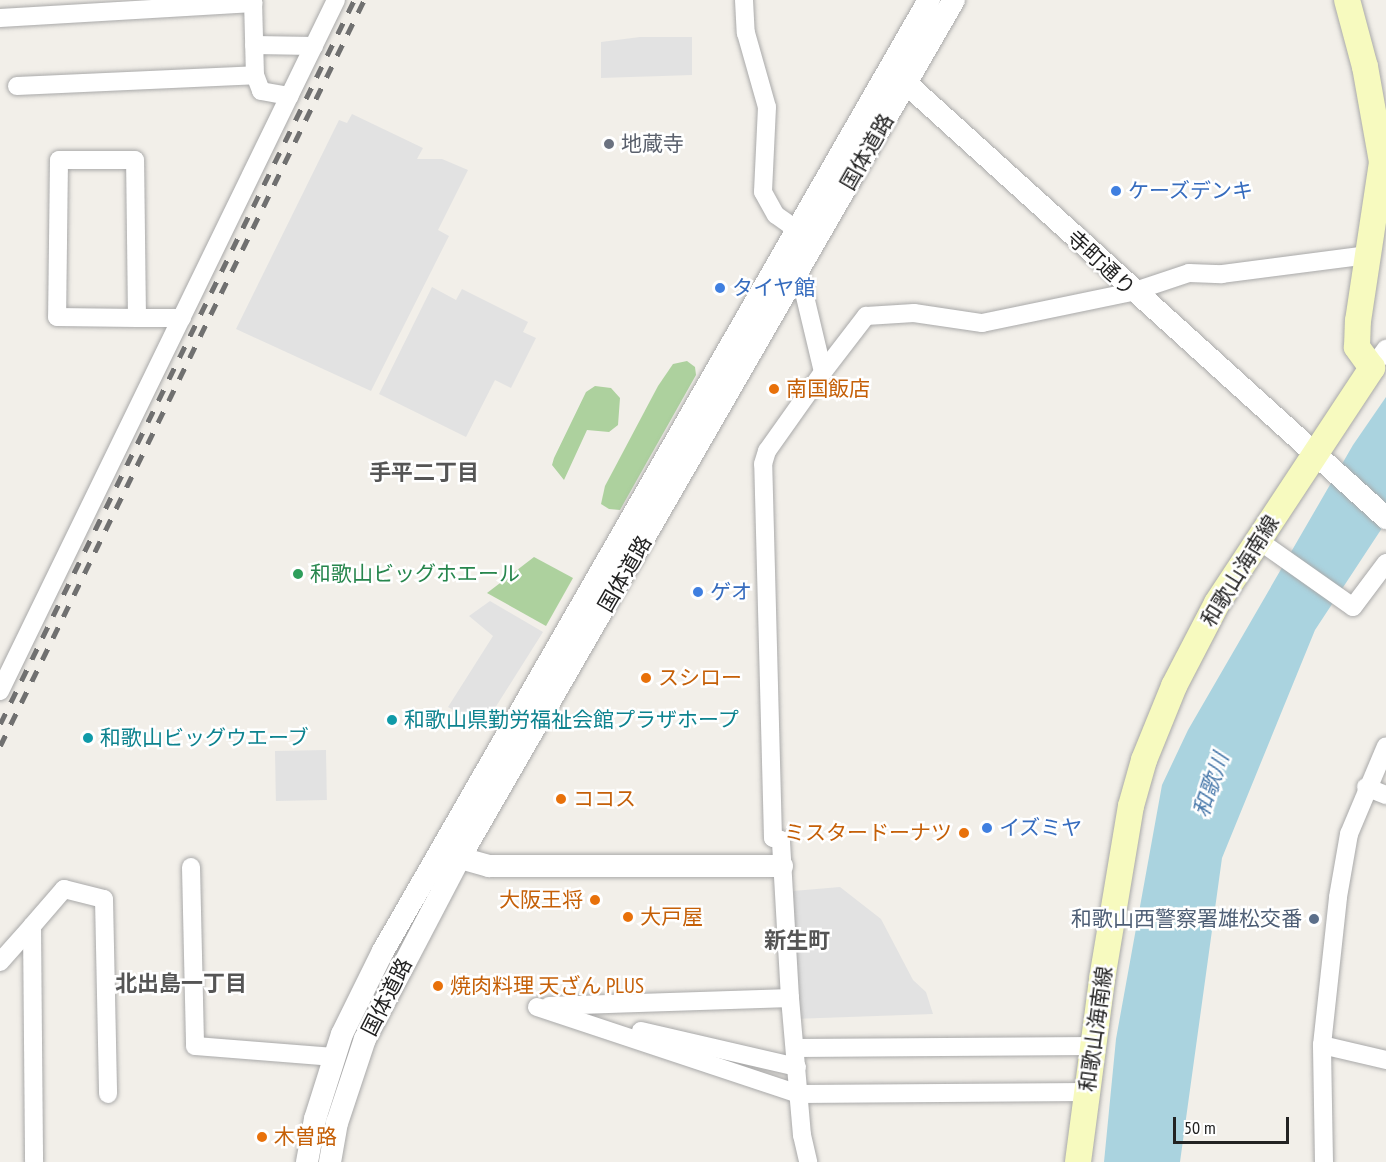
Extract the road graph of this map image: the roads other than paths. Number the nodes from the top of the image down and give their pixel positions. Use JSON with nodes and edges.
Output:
{"nodes":[{"id":1,"x":336,"y":0,"type":"edge"},
{"id":2,"x":744,"y":0,"type":"edge"},
{"id":3,"x":929,"y":0,"type":"edge"},
{"id":4,"x":954,"y":0,"type":"edge"},
{"id":5,"x":1347,"y":0,"type":"edge"},
{"id":6,"x":254,"y":2,"type":"edge"},
{"id":7,"x":0,"y":18,"type":"edge"},
{"id":8,"x":254,"y":45,"type":"junction"},
{"id":9,"x":314,"y":46,"type":"junction"},
{"id":10,"x":890,"y":68,"type":"junction"},
{"id":11,"x":255,"y":75,"type":"junction"},
{"id":12,"x":906,"y":84,"type":"junction"},
{"id":13,"x":17,"y":86,"type":"dead end"},
{"id":14,"x":290,"y":96,"type":"junction"},
{"id":15,"x":796,"y":229,"type":"junction"},
{"id":16,"x":1369,"y":255,"type":"junction"},
{"id":17,"x":779,"y":260,"type":"junction"},
{"id":18,"x":799,"y":271,"type":"junction"},
{"id":19,"x":1132,"y":292,"type":"junction"},
{"id":20,"x":137,"y":318,"type":"junction"},
{"id":21,"x":182,"y":318,"type":"junction"},
{"id":22,"x":1379,"y":358,"type":"edge"},
{"id":23,"x":823,"y":372,"type":"junction"},
{"id":24,"x":1324,"y":459,"type":"junction"},
{"id":25,"x":1386,"y":518,"type":"edge"},
{"id":26,"x":1265,"y":545,"type":"junction"},
{"id":27,"x":1386,"y":563,"type":"edge"},
{"id":28,"x":0,"y":691,"type":"edge"},
{"id":29,"x":1386,"y":746,"type":"edge"},
{"id":30,"x":1366,"y":787,"type":"junction"},
{"id":31,"x":1386,"y":795,"type":"edge"},
{"id":32,"x":449,"y":855,"type":"junction"},
{"id":33,"x":782,"y":866,"type":"junction"},
{"id":34,"x":191,"y":867,"type":"dead end"},
{"id":35,"x":32,"y":926,"type":"junction"},
{"id":36,"x":0,"y":962,"type":"edge"},
{"id":37,"x":790,"y":998,"type":"junction"},
{"id":38,"x":537,"y":1007,"type":"junction"},
{"id":39,"x":1322,"y":1045,"type":"junction"},
{"id":40,"x":1093,"y":1046,"type":"junction"},
{"id":41,"x":795,"y":1047,"type":"junction"},
{"id":42,"x":335,"y":1057,"type":"junction"},
{"id":43,"x":1386,"y":1060,"type":"edge"},
{"id":44,"x":796,"y":1067,"type":"junction"},
{"id":45,"x":1087,"y":1092,"type":"junction"},
{"id":46,"x":108,"y":1094,"type":"dead end"},
{"id":47,"x":798,"y":1094,"type":"junction"},
{"id":48,"x":34,"y":1162,"type":"edge"},
{"id":49,"x":307,"y":1162,"type":"edge"},
{"id":50,"x":330,"y":1162,"type":"edge"},
{"id":51,"x":808,"y":1162,"type":"edge"},
{"id":52,"x":1078,"y":1162,"type":"edge"},
{"id":53,"x":1324,"y":1162,"type":"edge"}],
"edges":[{"from":1,"to":9,"type":"street"},
{"from":2,"to":15,"type":"street"},
{"from":3,"to":10,"type":"street","name":"国体道路"},
{"from":4,"to":12,"type":"street","name":"国体道路"},
{"from":5,"to":16,"type":"main road","name":"和歌山海南線"},
{"from":6,"to":7,"type":"street"},
{"from":6,"to":8,"type":"street"},
{"from":8,"to":9,"type":"street"},
{"from":8,"to":11,"type":"street"},
{"from":9,"to":14,"type":"street"},
{"from":10,"to":12,"type":"street","name":"寺町通り"},
{"from":10,"to":15,"type":"street","name":"国体道路"},
{"from":11,"to":13,"type":"street"},
{"from":11,"to":14,"type":"street"},
{"from":12,"to":18,"type":"street","name":"国体道路"},
{"from":12,"to":19,"type":"street","name":"寺町通り"},
{"from":14,"to":21,"type":"street"},
{"from":15,"to":17,"type":"street","name":"国体道路"},
{"from":16,"to":19,"type":"street"},
{"from":16,"to":22,"type":"main road","name":"和歌山海南線"},
{"from":17,"to":18,"type":"street"},
{"from":17,"to":32,"type":"street","name":"国体道路"},
{"from":18,"to":23,"type":"street"},
{"from":18,"to":32,"type":"street","name":"国体道路"},
{"from":19,"to":23,"type":"street"},
{"from":19,"to":24,"type":"street","name":"寺町通り"},
{"from":20,"to":20,"type":"street"},
{"from":20,"to":21,"type":"street"},
{"from":21,"to":28,"type":"street"},
{"from":22,"to":24,"type":"main road","name":"和歌山海南線"},
{"from":23,"to":33,"type":"street"},
{"from":24,"to":25,"type":"street","name":"寺町通り"},
{"from":24,"to":26,"type":"main road","name":"和歌山海南線"},
{"from":26,"to":27,"type":"street"},
{"from":26,"to":40,"type":"main road","name":"和歌山海南線"},
{"from":29,"to":30,"type":"street"},
{"from":30,"to":31,"type":"street"},
{"from":30,"to":39,"type":"street"},
{"from":32,"to":33,"type":"street"},
{"from":32,"to":42,"type":"street","name":"国体道路"},
{"from":32,"to":50,"type":"street","name":"国体道路"},
{"from":33,"to":37,"type":"street"},
{"from":34,"to":42,"type":"street"},
{"from":35,"to":36,"type":"street"},
{"from":35,"to":46,"type":"street"},
{"from":35,"to":48,"type":"street"},
{"from":37,"to":38,"type":"street"},
{"from":37,"to":41,"type":"street"},
{"from":38,"to":44,"type":"street"},
{"from":38,"to":47,"type":"street"},
{"from":39,"to":43,"type":"street"},
{"from":39,"to":53,"type":"street"},
{"from":40,"to":41,"type":"street"},
{"from":40,"to":45,"type":"main road","name":"和歌山海南線"},
{"from":41,"to":44,"type":"street"},
{"from":42,"to":49,"type":"street","name":"国体道路"},
{"from":44,"to":47,"type":"street"},
{"from":45,"to":47,"type":"street"},
{"from":45,"to":52,"type":"main road","name":"和歌山海南線"},
{"from":47,"to":51,"type":"street"}]}
